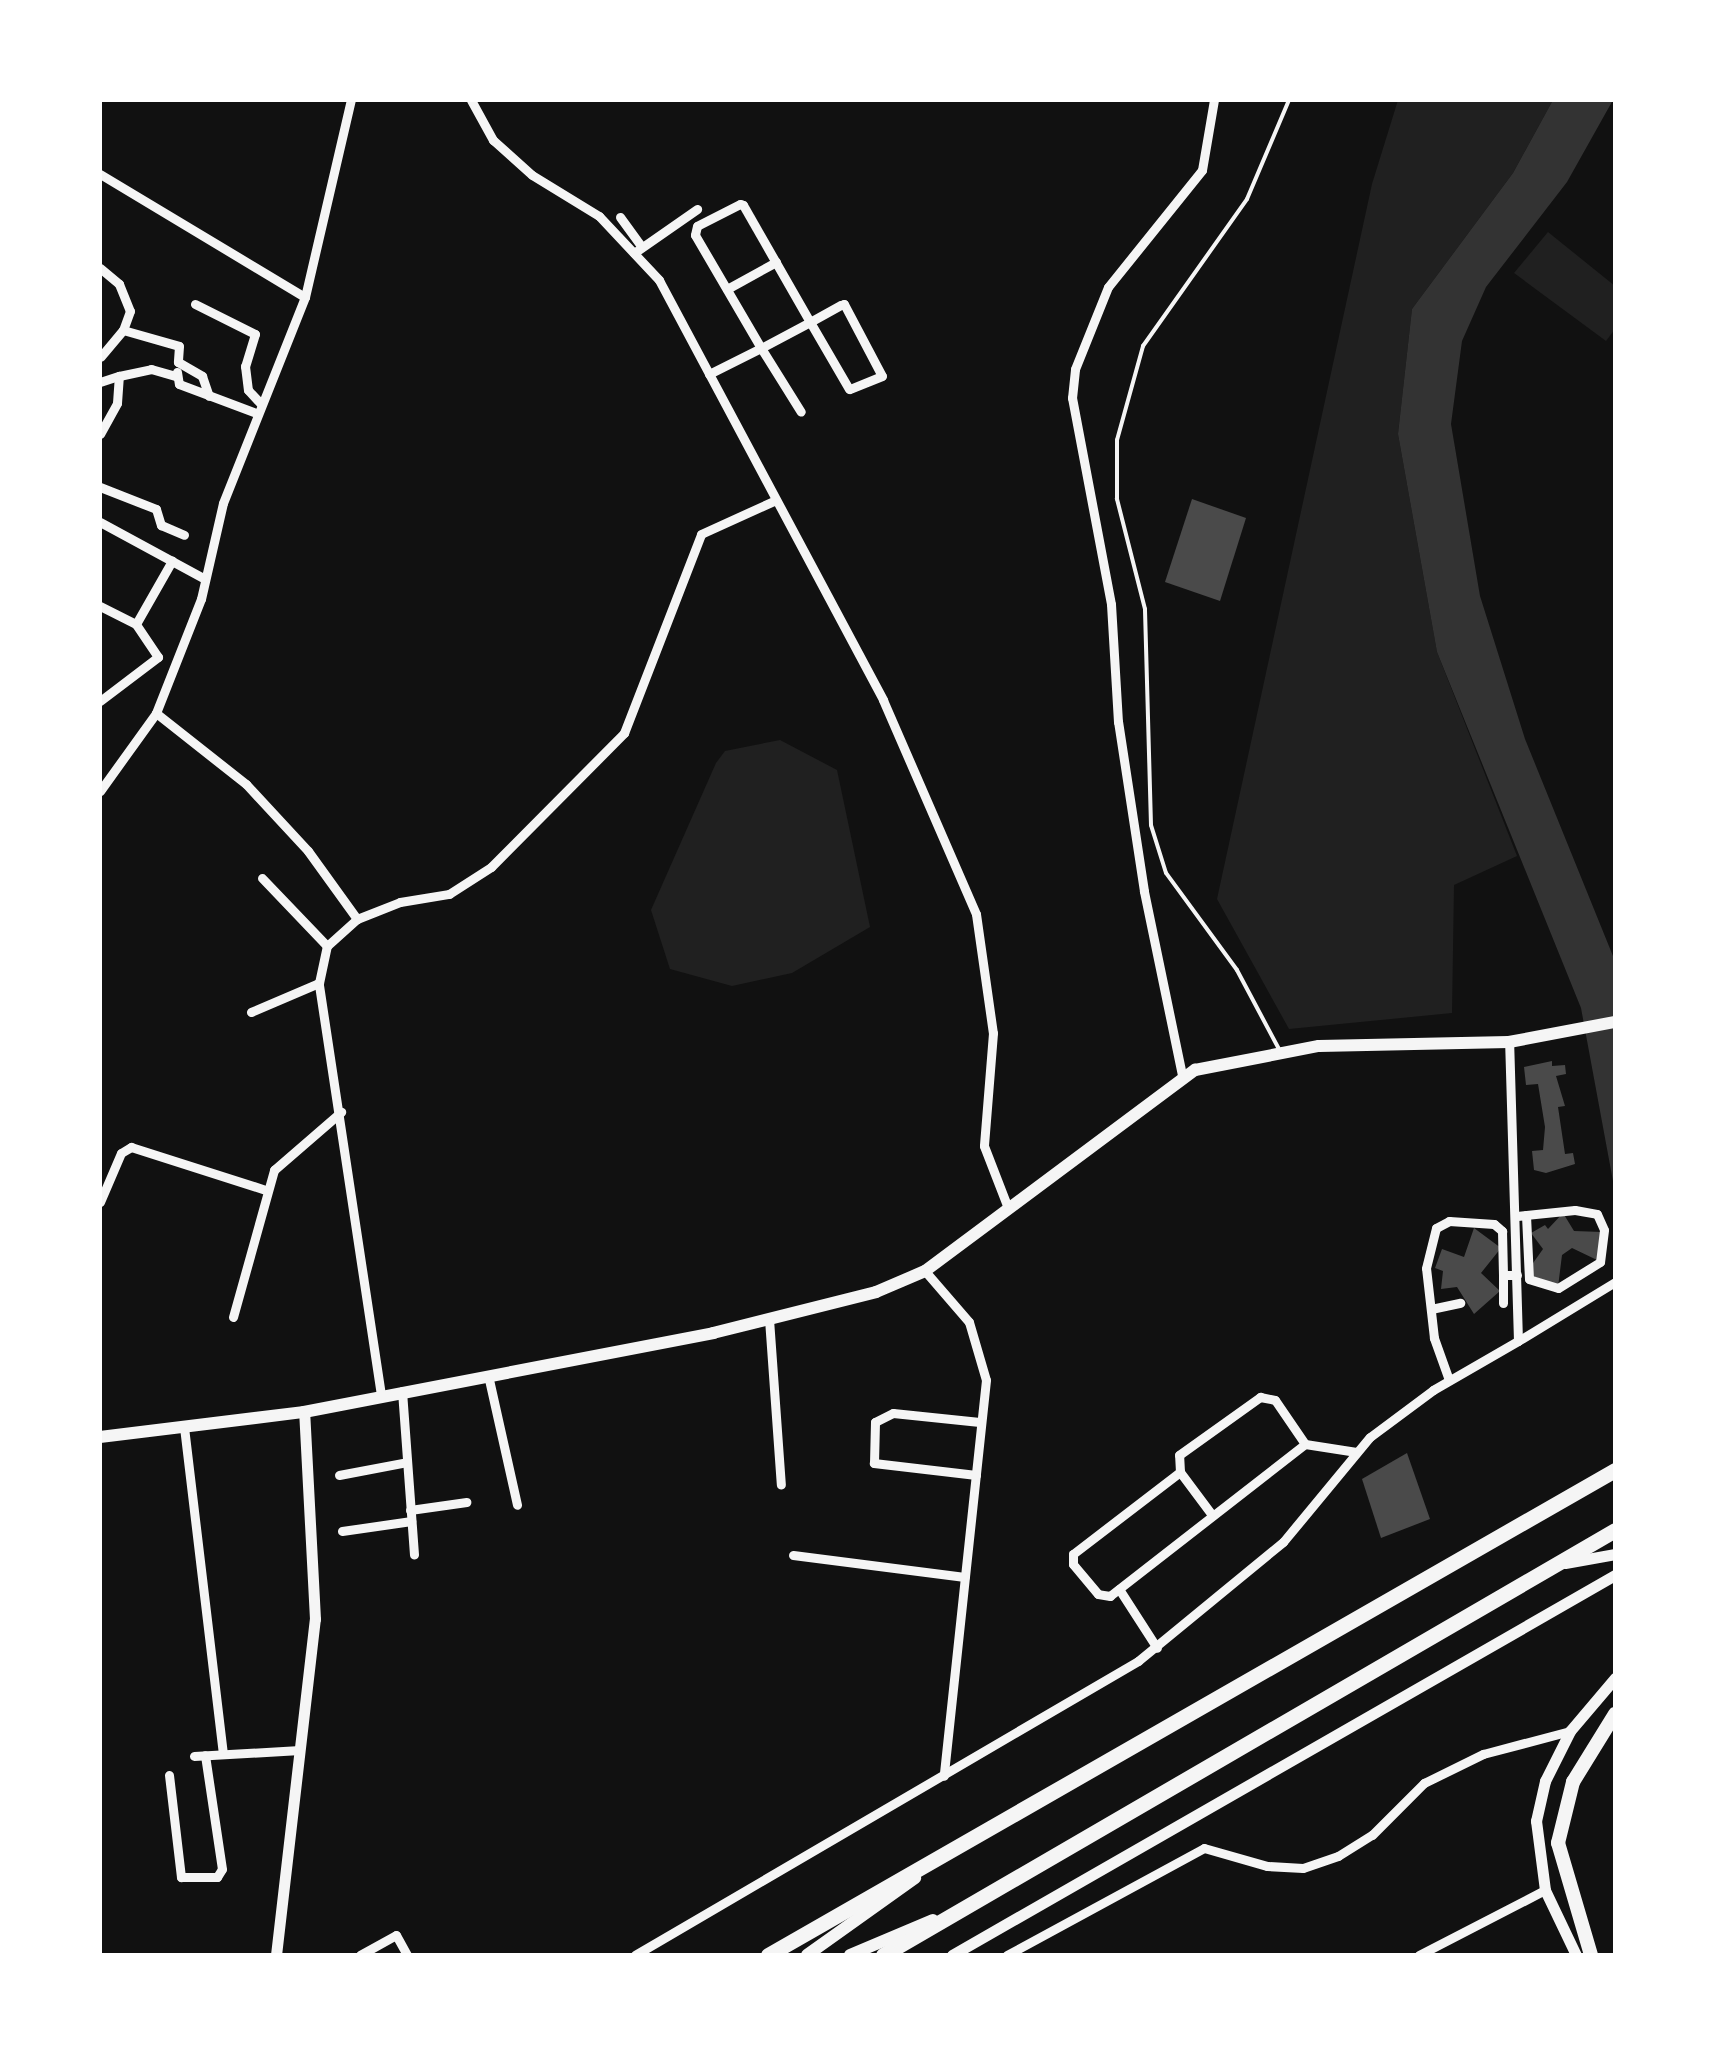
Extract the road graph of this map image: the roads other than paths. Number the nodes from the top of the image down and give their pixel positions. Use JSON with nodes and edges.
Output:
{"nodes":[{"id":1,"x":352,"y":100,"type":"edge"},
{"id":2,"x":471,"y":100,"type":"edge"},
{"id":3,"x":1214,"y":100,"type":"edge"},
{"id":4,"x":1289,"y":100,"type":"edge"},
{"id":5,"x":100,"y":174,"type":"edge"},
{"id":6,"x":697,"y":209,"type":"dead end"},
{"id":7,"x":620,"y":217,"type":"dead end"},
{"id":8,"x":638,"y":250,"type":"junction"},
{"id":9,"x":776,"y":262,"type":"junction"},
{"id":10,"x":100,"y":268,"type":"edge"},
{"id":11,"x":727,"y":289,"type":"junction"},
{"id":12,"x":305,"y":297,"type":"junction"},
{"id":13,"x":195,"y":304,"type":"dead end"},
{"id":14,"x":810,"y":322,"type":"junction"},
{"id":15,"x":124,"y":330,"type":"junction"},
{"id":16,"x":761,"y":348,"type":"junction"},
{"id":17,"x":100,"y":358,"type":"edge"},
{"id":18,"x":181,"y":364,"type":"junction"},
{"id":19,"x":710,"y":374,"type":"junction"},
{"id":20,"x":118,"y":376,"type":"junction"},
{"id":21,"x":175,"y":376,"type":"junction"},
{"id":22,"x":100,"y":382,"type":"edge"},
{"id":23,"x":209,"y":396,"type":"junction"},
{"id":24,"x":258,"y":408,"type":"junction"},
{"id":25,"x":801,"y":412,"type":"dead end"},
{"id":26,"x":100,"y":434,"type":"edge"},
{"id":27,"x":100,"y":488,"type":"edge"},
{"id":28,"x":776,"y":500,"type":"junction"},
{"id":29,"x":100,"y":522,"type":"edge"},
{"id":30,"x":184,"y":535,"type":"dead end"},
{"id":31,"x":172,"y":561,"type":"junction"},
{"id":32,"x":205,"y":579,"type":"junction"},
{"id":33,"x":100,"y":606,"type":"edge"},
{"id":34,"x":136,"y":624,"type":"junction"},
{"id":35,"x":100,"y":702,"type":"edge"},
{"id":36,"x":156,"y":713,"type":"junction"},
{"id":37,"x":100,"y":791,"type":"edge"},
{"id":38,"x":262,"y":878,"type":"dead end"},
{"id":39,"x":357,"y":920,"type":"junction"},
{"id":40,"x":327,"y":946,"type":"junction"},
{"id":41,"x":319,"y":983,"type":"junction"},
{"id":42,"x":251,"y":1012,"type":"dead end"},
{"id":43,"x":1615,"y":1022,"type":"edge"},
{"id":44,"x":1509,"y":1042,"type":"junction"},
{"id":45,"x":1283,"y":1055,"type":"junction"},
{"id":46,"x":1182,"y":1076,"type":"junction"},
{"id":47,"x":341,"y":1112,"type":"junction"},
{"id":48,"x":266,"y":1190,"type":"junction"},
{"id":49,"x":100,"y":1202,"type":"edge"},
{"id":50,"x":1008,"y":1208,"type":"junction"},
{"id":51,"x":1521,"y":1215,"type":"junction"},
{"id":52,"x":925,"y":1271,"type":"junction"},
{"id":53,"x":1503,"y":1274,"type":"junction"},
{"id":54,"x":1518,"y":1275,"type":"junction"},
{"id":55,"x":1579,"y":1275,"type":"junction"},
{"id":56,"x":1615,"y":1282,"type":"edge"},
{"id":57,"x":1589,"y":1297,"type":"junction"},
{"id":58,"x":1460,"y":1303,"type":"dead end"},
{"id":59,"x":1503,"y":1304,"type":"dead end"},
{"id":60,"x":1431,"y":1309,"type":"junction"},
{"id":61,"x":233,"y":1317,"type":"dead end"},
{"id":62,"x":769,"y":1318,"type":"junction"},
{"id":63,"x":1518,"y":1340,"type":"junction"},
{"id":64,"x":488,"y":1375,"type":"junction"},
{"id":65,"x":1449,"y":1380,"type":"junction"},
{"id":66,"x":402,"y":1391,"type":"junction"},
{"id":67,"x":381,"y":1395,"type":"junction"},
{"id":68,"x":304,"y":1412,"type":"junction"},
{"id":69,"x":980,"y":1422,"type":"junction"},
{"id":70,"x":184,"y":1426,"type":"junction"},
{"id":71,"x":100,"y":1437,"type":"edge"},
{"id":72,"x":1305,"y":1444,"type":"junction"},
{"id":73,"x":1356,"y":1452,"type":"junction"},
{"id":74,"x":407,"y":1462,"type":"junction"},
{"id":75,"x":1615,"y":1470,"type":"edge"},
{"id":76,"x":1180,"y":1472,"type":"junction"},
{"id":77,"x":339,"y":1474,"type":"dead end"},
{"id":78,"x":976,"y":1475,"type":"junction"},
{"id":79,"x":781,"y":1484,"type":"dead end"},
{"id":80,"x":466,"y":1502,"type":"dead end"},
{"id":81,"x":517,"y":1505,"type":"dead end"},
{"id":82,"x":1212,"y":1514,"type":"junction"},
{"id":83,"x":411,"y":1516,"type":"junction"},
{"id":84,"x":1615,"y":1530,"type":"edge"},
{"id":85,"x":342,"y":1531,"type":"dead end"},
{"id":86,"x":1615,"y":1554,"type":"edge"},
{"id":87,"x":414,"y":1555,"type":"dead end"},
{"id":88,"x":793,"y":1555,"type":"dead end"},
{"id":89,"x":1554,"y":1565,"type":"junction"},
{"id":90,"x":1615,"y":1576,"type":"edge"},
{"id":91,"x":965,"y":1577,"type":"junction"},
{"id":92,"x":1119,"y":1589,"type":"junction"},
{"id":93,"x":1157,"y":1648,"type":"junction"},
{"id":94,"x":1615,"y":1678,"type":"edge"},
{"id":95,"x":1615,"y":1714,"type":"edge"},
{"id":96,"x":1570,"y":1731,"type":"junction"},
{"id":97,"x":300,"y":1750,"type":"junction"},
{"id":98,"x":223,"y":1754,"type":"junction"},
{"id":99,"x":169,"y":1775,"type":"dead end"},
{"id":100,"x":944,"y":1776,"type":"junction"},
{"id":101,"x":932,"y":1865,"type":"junction"},
{"id":102,"x":1545,"y":1890,"type":"junction"},
{"id":103,"x":958,"y":1909,"type":"junction"},
{"id":104,"x":276,"y":1955,"type":"edge"},
{"id":105,"x":360,"y":1955,"type":"edge"},
{"id":106,"x":407,"y":1955,"type":"edge"},
{"id":107,"x":636,"y":1955,"type":"edge"},
{"id":108,"x":768,"y":1955,"type":"edge"},
{"id":109,"x":807,"y":1955,"type":"edge"},
{"id":110,"x":850,"y":1955,"type":"edge"},
{"id":111,"x":883,"y":1955,"type":"edge"},
{"id":112,"x":952,"y":1955,"type":"edge"},
{"id":113,"x":1008,"y":1955,"type":"edge"},
{"id":114,"x":1419,"y":1955,"type":"edge"},
{"id":115,"x":1576,"y":1955,"type":"edge"},
{"id":116,"x":1591,"y":1955,"type":"edge"}],
"edges":[{"from":1,"to":12,"type":"street"},
{"from":2,"to":8,"type":"street"},
{"from":3,"to":46,"type":"street"},
{"from":4,"to":45,"type":"lane"},
{"from":5,"to":12,"type":"street"},
{"from":6,"to":8,"type":"street"},
{"from":7,"to":8,"type":"street"},
{"from":8,"to":19,"type":"street"},
{"from":9,"to":11,"type":"street"},
{"from":9,"to":11,"type":"street"},
{"from":9,"to":14,"type":"street"},
{"from":10,"to":15,"type":"street"},
{"from":11,"to":16,"type":"street"},
{"from":12,"to":24,"type":"street"},
{"from":13,"to":24,"type":"street"},
{"from":14,"to":14,"type":"street"},
{"from":14,"to":16,"type":"street"},
{"from":15,"to":17,"type":"street"},
{"from":15,"to":18,"type":"street"},
{"from":16,"to":19,"type":"street"},
{"from":16,"to":25,"type":"street"},
{"from":18,"to":21,"type":"street"},
{"from":18,"to":23,"type":"street"},
{"from":19,"to":28,"type":"street"},
{"from":20,"to":21,"type":"street"},
{"from":20,"to":22,"type":"street"},
{"from":20,"to":26,"type":"street"},
{"from":21,"to":23,"type":"street"},
{"from":23,"to":24,"type":"street"},
{"from":24,"to":32,"type":"street"},
{"from":27,"to":30,"type":"street"},
{"from":28,"to":39,"type":"street"},
{"from":28,"to":50,"type":"street"},
{"from":29,"to":31,"type":"street"},
{"from":31,"to":32,"type":"street"},
{"from":31,"to":34,"type":"street"},
{"from":32,"to":36,"type":"street"},
{"from":33,"to":34,"type":"street"},
{"from":34,"to":35,"type":"street"},
{"from":36,"to":37,"type":"street"},
{"from":36,"to":39,"type":"street"},
{"from":38,"to":40,"type":"street"},
{"from":39,"to":40,"type":"street"},
{"from":40,"to":41,"type":"street"},
{"from":41,"to":42,"type":"street"},
{"from":41,"to":47,"type":"street"},
{"from":43,"to":44,"type":"main road"},
{"from":44,"to":45,"type":"main road"},
{"from":44,"to":51,"type":"street"},
{"from":45,"to":46,"type":"main road"},
{"from":46,"to":50,"type":"main road"},
{"from":47,"to":48,"type":"street"},
{"from":47,"to":67,"type":"street"},
{"from":48,"to":49,"type":"street"},
{"from":48,"to":61,"type":"street"},
{"from":50,"to":52,"type":"main road"},
{"from":51,"to":54,"type":"street"},
{"from":51,"to":55,"type":"street"},
{"from":51,"to":55,"type":"street"},
{"from":52,"to":62,"type":"main road"},
{"from":52,"to":69,"type":"street"},
{"from":53,"to":54,"type":"street"},
{"from":53,"to":59,"type":"street"},
{"from":53,"to":60,"type":"street"},
{"from":54,"to":63,"type":"street"},
{"from":55,"to":57,"type":"street"},
{"from":56,"to":57,"type":"street"},
{"from":57,"to":63,"type":"street"},
{"from":58,"to":60,"type":"street"},
{"from":60,"to":65,"type":"street"},
{"from":62,"to":64,"type":"main road"},
{"from":62,"to":79,"type":"street"},
{"from":63,"to":65,"type":"street"},
{"from":64,"to":66,"type":"main road"},
{"from":64,"to":81,"type":"street"},
{"from":65,"to":73,"type":"street"},
{"from":66,"to":67,"type":"main road"},
{"from":66,"to":74,"type":"street"},
{"from":67,"to":68,"type":"main road"},
{"from":68,"to":70,"type":"main road"},
{"from":68,"to":97,"type":"street"},
{"from":69,"to":78,"type":"street"},
{"from":69,"to":78,"type":"street"},
{"from":70,"to":71,"type":"main road"},
{"from":70,"to":98,"type":"street"},
{"from":72,"to":73,"type":"street"},
{"from":72,"to":76,"type":"street"},
{"from":72,"to":82,"type":"street"},
{"from":73,"to":93,"type":"street"},
{"from":74,"to":77,"type":"street"},
{"from":74,"to":83,"type":"street"},
{"from":75,"to":101,"type":"highway"},
{"from":76,"to":82,"type":"street"},
{"from":76,"to":92,"type":"street"},
{"from":78,"to":91,"type":"street"},
{"from":80,"to":83,"type":"street"},
{"from":82,"to":92,"type":"street"},
{"from":83,"to":85,"type":"street"},
{"from":83,"to":87,"type":"street"},
{"from":84,"to":89,"type":"highway"},
{"from":86,"to":89,"type":"street"},
{"from":88,"to":91,"type":"street"},
{"from":89,"to":103,"type":"highway"},
{"from":90,"to":112,"type":"street"},
{"from":91,"to":100,"type":"street"},
{"from":92,"to":93,"type":"street"},
{"from":93,"to":100,"type":"street"},
{"from":94,"to":96,"type":"street"},
{"from":95,"to":116,"type":"main road"},
{"from":96,"to":102,"type":"street"},
{"from":96,"to":113,"type":"street"},
{"from":97,"to":98,"type":"street"},
{"from":97,"to":104,"type":"street"},
{"from":98,"to":99,"type":"street"},
{"from":100,"to":107,"type":"street"},
{"from":101,"to":108,"type":"highway"},
{"from":101,"to":109,"type":"main road"},
{"from":102,"to":114,"type":"street"},
{"from":102,"to":115,"type":"street"},
{"from":103,"to":110,"type":"main road"},
{"from":103,"to":111,"type":"highway"},
{"from":105,"to":106,"type":"street"}]}
